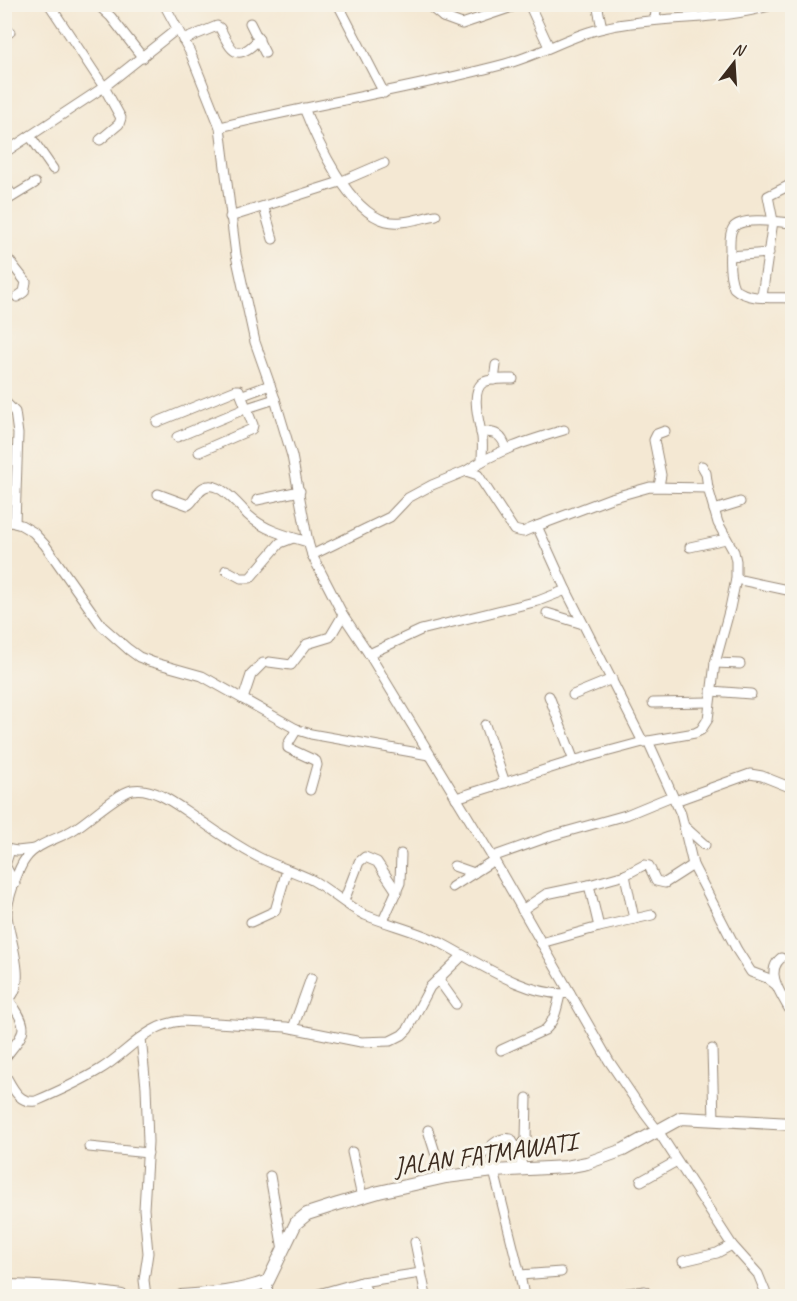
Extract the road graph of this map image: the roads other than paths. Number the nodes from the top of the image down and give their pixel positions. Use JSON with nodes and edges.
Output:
{"nodes":[{"id":1,"x":49,"y":4,"type":"edge"},
{"id":2,"x":97,"y":4,"type":"edge"},
{"id":3,"x":164,"y":4,"type":"edge"},
{"id":4,"x":338,"y":4,"type":"edge"},
{"id":5,"x":427,"y":4,"type":"edge"},
{"id":6,"x":459,"y":4,"type":"edge"},
{"id":7,"x":521,"y":4,"type":"edge"},
{"id":8,"x":529,"y":4,"type":"edge"},
{"id":9,"x":597,"y":4,"type":"edge"},
{"id":10,"x":657,"y":4,"type":"edge"},
{"id":11,"x":775,"y":4,"type":"edge"},
{"id":12,"x":789,"y":4,"type":"edge"},
{"id":13,"x":724,"y":9,"type":"edge"},
{"id":14,"x":792,"y":14,"type":"edge"},
{"id":15,"x":443,"y":18,"type":"junction"},
{"id":16,"x":656,"y":19,"type":"junction"},
{"id":17,"x":250,"y":23,"type":"dead end"},
{"id":18,"x":602,"y":28,"type":"junction"},
{"id":19,"x":177,"y":29,"type":"junction"},
{"id":20,"x":259,"y":39,"type":"junction"},
{"id":21,"x":183,"y":40,"type":"junction"},
{"id":22,"x":549,"y":47,"type":"junction"},
{"id":23,"x":266,"y":53,"type":"dead end"},
{"id":24,"x":143,"y":58,"type":"junction"},
{"id":25,"x":104,"y":87,"type":"junction"},
{"id":26,"x":384,"y":93,"type":"junction"},
{"id":27,"x":304,"y":108,"type":"junction"},
{"id":28,"x":220,"y":127,"type":"junction"},
{"id":29,"x":30,"y":136,"type":"junction"},
{"id":30,"x":100,"y":140,"type":"dead end"},
{"id":31,"x":4,"y":153,"type":"edge"},
{"id":32,"x":384,"y":163,"type":"dead end"},
{"id":33,"x":53,"y":169,"type":"dead end"},
{"id":34,"x":340,"y":182,"type":"junction"},
{"id":35,"x":35,"y":183,"type":"dead end"},
{"id":36,"x":4,"y":184,"type":"edge"},
{"id":37,"x":792,"y":184,"type":"edge"},
{"id":38,"x":9,"y":199,"type":"edge"},
{"id":39,"x":264,"y":208,"type":"junction"},
{"id":40,"x":436,"y":214,"type":"dead end"},
{"id":41,"x":230,"y":217,"type":"junction"},
{"id":42,"x":773,"y":221,"type":"junction"},
{"id":43,"x":792,"y":223,"type":"edge"},
{"id":44,"x":273,"y":239,"type":"dead end"},
{"id":45,"x":769,"y":253,"type":"junction"},
{"id":46,"x":4,"y":254,"type":"edge"},
{"id":47,"x":729,"y":256,"type":"junction"},
{"id":48,"x":762,"y":296,"type":"junction"},
{"id":49,"x":17,"y":297,"type":"dead end"},
{"id":50,"x":792,"y":298,"type":"edge"},
{"id":51,"x":496,"y":365,"type":"dead end"},
{"id":52,"x":513,"y":379,"type":"dead end"},
{"id":53,"x":494,"y":380,"type":"junction"},
{"id":54,"x":270,"y":385,"type":"junction"},
{"id":55,"x":243,"y":395,"type":"junction"},
{"id":56,"x":275,"y":399,"type":"junction"},
{"id":57,"x":4,"y":401,"type":"edge"},
{"id":58,"x":247,"y":408,"type":"junction"},
{"id":59,"x":157,"y":422,"type":"dead end"},
{"id":60,"x":564,"y":430,"type":"dead end"},
{"id":61,"x":665,"y":431,"type":"dead end"},
{"id":62,"x":481,"y":433,"type":"junction"},
{"id":63,"x":177,"y":437,"type":"dead end"},
{"id":64,"x":506,"y":449,"type":"junction"},
{"id":65,"x":199,"y":452,"type":"dead end"},
{"id":66,"x":482,"y":461,"type":"junction"},
{"id":67,"x":702,"y":466,"type":"dead end"},
{"id":68,"x":466,"y":471,"type":"junction"},
{"id":69,"x":659,"y":486,"type":"junction"},
{"id":70,"x":708,"y":488,"type":"junction"},
{"id":71,"x":300,"y":491,"type":"junction"},
{"id":72,"x":158,"y":494,"type":"dead end"},
{"id":73,"x":257,"y":500,"type":"dead end"},
{"id":74,"x":740,"y":502,"type":"dead end"},
{"id":75,"x":714,"y":510,"type":"junction"},
{"id":76,"x":4,"y":520,"type":"edge"},
{"id":77,"x":15,"y":523,"type":"junction"},
{"id":78,"x":537,"y":526,"type":"junction"},
{"id":79,"x":294,"y":537,"type":"junction"},
{"id":80,"x":726,"y":539,"type":"junction"},
{"id":81,"x":308,"y":542,"type":"junction"},
{"id":82,"x":690,"y":547,"type":"dead end"},
{"id":83,"x":312,"y":555,"type":"junction"},
{"id":84,"x":226,"y":570,"type":"dead end"},
{"id":85,"x":736,"y":579,"type":"junction"},
{"id":86,"x":566,"y":590,"type":"junction"},
{"id":87,"x":792,"y":591,"type":"edge"},
{"id":88,"x":547,"y":613,"type":"dead end"},
{"id":89,"x":343,"y":615,"type":"junction"},
{"id":90,"x":583,"y":624,"type":"junction"},
{"id":91,"x":369,"y":654,"type":"junction"},
{"id":92,"x":715,"y":663,"type":"junction"},
{"id":93,"x":740,"y":664,"type":"dead end"},
{"id":94,"x":612,"y":679,"type":"junction"},
{"id":95,"x":711,"y":691,"type":"junction"},
{"id":96,"x":751,"y":694,"type":"dead end"},
{"id":97,"x":573,"y":695,"type":"dead end"},
{"id":98,"x":549,"y":696,"type":"dead end"},
{"id":99,"x":243,"y":699,"type":"junction"},
{"id":100,"x":709,"y":702,"type":"junction"},
{"id":101,"x":653,"y":703,"type":"dead end"},
{"id":102,"x":485,"y":725,"type":"dead end"},
{"id":103,"x":297,"y":729,"type":"junction"},
{"id":104,"x":646,"y":741,"type":"junction"},
{"id":105,"x":429,"y":754,"type":"junction"},
{"id":106,"x":574,"y":761,"type":"junction"},
{"id":107,"x":505,"y":783,"type":"junction"},
{"id":108,"x":792,"y":788,"type":"edge"},
{"id":109,"x":310,"y":790,"type":"dead end"},
{"id":110,"x":456,"y":798,"type":"junction"},
{"id":111,"x":673,"y":799,"type":"junction"},
{"id":112,"x":685,"y":827,"type":"junction"},
{"id":113,"x":705,"y":845,"type":"dead end"},
{"id":114,"x":7,"y":849,"type":"edge"},
{"id":115,"x":35,"y":849,"type":"junction"},
{"id":116,"x":401,"y":854,"type":"dead end"},
{"id":117,"x":493,"y":858,"type":"junction"},
{"id":118,"x":693,"y":865,"type":"junction"},
{"id":119,"x":454,"y":866,"type":"dead end"},
{"id":120,"x":287,"y":870,"type":"junction"},
{"id":121,"x":474,"y":873,"type":"junction"},
{"id":122,"x":625,"y":875,"type":"junction"},
{"id":123,"x":15,"y":884,"type":"junction"},
{"id":124,"x":589,"y":885,"type":"junction"},
{"id":125,"x":452,"y":887,"type":"dead end"},
{"id":126,"x":397,"y":892,"type":"junction"},
{"id":127,"x":344,"y":901,"type":"junction"},
{"id":128,"x":522,"y":910,"type":"junction"},
{"id":129,"x":652,"y":915,"type":"dead end"},
{"id":130,"x":634,"y":919,"type":"junction"},
{"id":131,"x":383,"y":921,"type":"junction"},
{"id":132,"x":251,"y":922,"type":"dead end"},
{"id":133,"x":600,"y":927,"type":"junction"},
{"id":134,"x":541,"y":943,"type":"junction"},
{"id":135,"x":462,"y":956,"type":"junction"},
{"id":136,"x":782,"y":958,"type":"dead end"},
{"id":137,"x":311,"y":978,"type":"dead end"},
{"id":138,"x":438,"y":979,"type":"junction"},
{"id":139,"x":776,"y":985,"type":"junction"},
{"id":140,"x":565,"y":994,"type":"junction"},
{"id":141,"x":7,"y":1001,"type":"edge"},
{"id":142,"x":456,"y":1004,"type":"dead end"},
{"id":143,"x":792,"y":1014,"type":"edge"},
{"id":144,"x":293,"y":1028,"type":"junction"},
{"id":145,"x":141,"y":1038,"type":"junction"},
{"id":146,"x":712,"y":1049,"type":"dead end"},
{"id":147,"x":501,"y":1050,"type":"dead end"},
{"id":148,"x":4,"y":1059,"type":"edge"},
{"id":149,"x":4,"y":1073,"type":"edge"},
{"id":150,"x":527,"y":1098,"type":"dead end"},
{"id":151,"x":714,"y":1120,"type":"junction"},
{"id":152,"x":792,"y":1124,"type":"edge"},
{"id":153,"x":429,"y":1130,"type":"dead end"},
{"id":154,"x":658,"y":1131,"type":"junction"},
{"id":155,"x":89,"y":1147,"type":"dead end"},
{"id":156,"x":518,"y":1151,"type":"junction"},
{"id":157,"x":352,"y":1152,"type":"dead end"},
{"id":158,"x":148,"y":1153,"type":"junction"},
{"id":159,"x":482,"y":1155,"type":"dead end"},
{"id":160,"x":677,"y":1161,"type":"junction"},
{"id":161,"x":523,"y":1169,"type":"junction"},
{"id":162,"x":494,"y":1171,"type":"junction"},
{"id":163,"x":270,"y":1176,"type":"dead end"},
{"id":164,"x":443,"y":1178,"type":"junction"},
{"id":165,"x":641,"y":1181,"type":"dead end"},
{"id":166,"x":362,"y":1197,"type":"junction"},
{"id":167,"x":415,"y":1242,"type":"dead end"},
{"id":168,"x":732,"y":1245,"type":"junction"},
{"id":169,"x":283,"y":1250,"type":"junction"},
{"id":170,"x":683,"y":1261,"type":"dead end"},
{"id":171,"x":561,"y":1272,"type":"dead end"},
{"id":172,"x":421,"y":1273,"type":"junction"},
{"id":173,"x":520,"y":1275,"type":"junction"},
{"id":174,"x":268,"y":1281,"type":"junction"},
{"id":175,"x":361,"y":1282,"type":"junction"},
{"id":176,"x":4,"y":1286,"type":"edge"},
{"id":177,"x":627,"y":1293,"type":"dead end"},
{"id":178,"x":315,"y":1295,"type":"edge"},
{"id":179,"x":122,"y":1296,"type":"edge"},
{"id":180,"x":146,"y":1296,"type":"edge"},
{"id":181,"x":181,"y":1296,"type":"edge"},
{"id":182,"x":267,"y":1296,"type":"edge"},
{"id":183,"x":370,"y":1296,"type":"edge"},
{"id":184,"x":426,"y":1296,"type":"edge"},
{"id":185,"x":524,"y":1296,"type":"edge"},
{"id":186,"x":648,"y":1296,"type":"edge"},
{"id":187,"x":767,"y":1296,"type":"edge"}],
"edges":[{"from":1,"to":25,"type":"street"},
{"from":2,"to":24,"type":"street"},
{"from":3,"to":19,"type":"street"},
{"from":4,"to":26,"type":"street"},
{"from":5,"to":15,"type":"street"},
{"from":6,"to":15,"type":"street"},
{"from":7,"to":15,"type":"street"},
{"from":8,"to":22,"type":"street"},
{"from":9,"to":18,"type":"street"},
{"from":10,"to":16,"type":"street"},
{"from":11,"to":13,"type":"street"},
{"from":12,"to":14,"type":"street"},
{"from":13,"to":16,"type":"street"},
{"from":16,"to":18,"type":"street"},
{"from":17,"to":20,"type":"street"},
{"from":18,"to":22,"type":"street"},
{"from":19,"to":21,"type":"street"},
{"from":19,"to":24,"type":"street"},
{"from":20,"to":21,"type":"street"},
{"from":20,"to":23,"type":"street"},
{"from":21,"to":28,"type":"street"},
{"from":22,"to":26,"type":"street"},
{"from":24,"to":25,"type":"street"},
{"from":25,"to":29,"type":"street"},
{"from":25,"to":30,"type":"street"},
{"from":26,"to":27,"type":"street"},
{"from":27,"to":28,"type":"street"},
{"from":27,"to":34,"type":"street"},
{"from":28,"to":41,"type":"street"},
{"from":29,"to":31,"type":"street"},
{"from":29,"to":33,"type":"street"},
{"from":32,"to":34,"type":"street"},
{"from":34,"to":39,"type":"street"},
{"from":34,"to":40,"type":"street"},
{"from":35,"to":38,"type":"street"},
{"from":36,"to":38,"type":"street"},
{"from":37,"to":42,"type":"street"},
{"from":39,"to":41,"type":"street"},
{"from":39,"to":44,"type":"street"},
{"from":41,"to":54,"type":"street"},
{"from":42,"to":43,"type":"street"},
{"from":42,"to":45,"type":"street"},
{"from":42,"to":47,"type":"street"},
{"from":45,"to":47,"type":"street"},
{"from":45,"to":48,"type":"street"},
{"from":46,"to":49,"type":"street"},
{"from":47,"to":48,"type":"street"},
{"from":48,"to":50,"type":"street"},
{"from":51,"to":53,"type":"street"},
{"from":52,"to":53,"type":"street"},
{"from":53,"to":62,"type":"street"},
{"from":54,"to":55,"type":"street"},
{"from":54,"to":56,"type":"street"},
{"from":55,"to":58,"type":"street"},
{"from":55,"to":59,"type":"street"},
{"from":56,"to":58,"type":"street"},
{"from":56,"to":71,"type":"street"},
{"from":57,"to":77,"type":"street"},
{"from":58,"to":63,"type":"street"},
{"from":58,"to":65,"type":"street"},
{"from":60,"to":64,"type":"street"},
{"from":61,"to":69,"type":"street"},
{"from":62,"to":64,"type":"street"},
{"from":62,"to":66,"type":"street"},
{"from":64,"to":66,"type":"street"},
{"from":66,"to":68,"type":"street"},
{"from":67,"to":70,"type":"street"},
{"from":68,"to":78,"type":"street"},
{"from":68,"to":83,"type":"street"},
{"from":69,"to":70,"type":"street"},
{"from":69,"to":78,"type":"street"},
{"from":70,"to":75,"type":"street"},
{"from":71,"to":73,"type":"street"},
{"from":71,"to":81,"type":"street"},
{"from":72,"to":79,"type":"street"},
{"from":74,"to":75,"type":"street"},
{"from":75,"to":80,"type":"street"},
{"from":76,"to":77,"type":"street"},
{"from":77,"to":99,"type":"street"},
{"from":78,"to":86,"type":"street"},
{"from":79,"to":81,"type":"street"},
{"from":79,"to":84,"type":"street"},
{"from":80,"to":82,"type":"street"},
{"from":80,"to":85,"type":"street"},
{"from":81,"to":83,"type":"street"},
{"from":83,"to":89,"type":"street"},
{"from":85,"to":87,"type":"street"},
{"from":85,"to":92,"type":"street"},
{"from":86,"to":90,"type":"street"},
{"from":86,"to":91,"type":"street"},
{"from":88,"to":90,"type":"street"},
{"from":89,"to":91,"type":"street"},
{"from":89,"to":99,"type":"street"},
{"from":90,"to":94,"type":"street"},
{"from":91,"to":105,"type":"street"},
{"from":92,"to":93,"type":"street"},
{"from":92,"to":95,"type":"street"},
{"from":94,"to":97,"type":"street"},
{"from":94,"to":104,"type":"street"},
{"from":95,"to":96,"type":"street"},
{"from":95,"to":100,"type":"street"},
{"from":98,"to":106,"type":"street"},
{"from":99,"to":103,"type":"street"},
{"from":100,"to":101,"type":"street"},
{"from":100,"to":104,"type":"street"},
{"from":102,"to":107,"type":"street"},
{"from":103,"to":105,"type":"street"},
{"from":103,"to":109,"type":"street"},
{"from":104,"to":106,"type":"street"},
{"from":104,"to":111,"type":"street"},
{"from":105,"to":110,"type":"street"},
{"from":106,"to":107,"type":"street"},
{"from":107,"to":110,"type":"street"},
{"from":108,"to":111,"type":"street"},
{"from":110,"to":117,"type":"street"},
{"from":111,"to":112,"type":"street"},
{"from":111,"to":117,"type":"street"},
{"from":112,"to":113,"type":"street"},
{"from":112,"to":118,"type":"street"},
{"from":114,"to":115,"type":"street"},
{"from":114,"to":123,"type":"street"},
{"from":115,"to":120,"type":"street"},
{"from":115,"to":123,"type":"street"},
{"from":116,"to":126,"type":"street"},
{"from":117,"to":121,"type":"street"},
{"from":117,"to":128,"type":"street"},
{"from":118,"to":122,"type":"street"},
{"from":118,"to":139,"type":"street"},
{"from":119,"to":121,"type":"street"},
{"from":120,"to":127,"type":"street"},
{"from":120,"to":132,"type":"street"},
{"from":121,"to":125,"type":"street"},
{"from":122,"to":124,"type":"street"},
{"from":122,"to":130,"type":"street"},
{"from":123,"to":141,"type":"street"},
{"from":124,"to":128,"type":"street"},
{"from":124,"to":133,"type":"street"},
{"from":126,"to":127,"type":"street"},
{"from":126,"to":131,"type":"street"},
{"from":127,"to":131,"type":"street"},
{"from":128,"to":134,"type":"street"},
{"from":129,"to":130,"type":"street"},
{"from":130,"to":133,"type":"street"},
{"from":131,"to":135,"type":"street"},
{"from":133,"to":134,"type":"street"},
{"from":134,"to":140,"type":"street"},
{"from":135,"to":138,"type":"street"},
{"from":135,"to":140,"type":"street"},
{"from":136,"to":139,"type":"street"},
{"from":137,"to":144,"type":"street"},
{"from":138,"to":142,"type":"street"},
{"from":138,"to":144,"type":"street"},
{"from":139,"to":143,"type":"street"},
{"from":140,"to":147,"type":"street"},
{"from":140,"to":154,"type":"street"},
{"from":141,"to":148,"type":"street"},
{"from":144,"to":145,"type":"street"},
{"from":145,"to":149,"type":"street"},
{"from":145,"to":158,"type":"street"},
{"from":146,"to":151,"type":"street"},
{"from":150,"to":156,"type":"street"},
{"from":151,"to":152,"type":"street","name":"JALAN FATMAWATI"},
{"from":151,"to":154,"type":"street","name":"JALAN FATMAWATI"},
{"from":153,"to":164,"type":"street"},
{"from":154,"to":160,"type":"street"},
{"from":154,"to":161,"type":"street","name":"JALAN FATMAWATI"},
{"from":155,"to":158,"type":"street"},
{"from":156,"to":159,"type":"street"},
{"from":156,"to":161,"type":"street"},
{"from":157,"to":166,"type":"street"},
{"from":158,"to":180,"type":"street"},
{"from":160,"to":165,"type":"street"},
{"from":160,"to":168,"type":"street"},
{"from":161,"to":162,"type":"street","name":"JALAN FATMAWATI"},
{"from":162,"to":164,"type":"street","name":"JALAN FATMAWATI"},
{"from":162,"to":173,"type":"street"},
{"from":163,"to":169,"type":"street"},
{"from":164,"to":166,"type":"street","name":"JALAN FATMAWATI"},
{"from":166,"to":169,"type":"street","name":"JALAN FATMAWATI"},
{"from":167,"to":172,"type":"street"},
{"from":168,"to":170,"type":"street"},
{"from":168,"to":187,"type":"street"},
{"from":169,"to":174,"type":"street","name":"JALAN FATMAWATI"},
{"from":171,"to":173,"type":"street"},
{"from":172,"to":175,"type":"street"},
{"from":172,"to":184,"type":"street"},
{"from":173,"to":185,"type":"street"},
{"from":174,"to":181,"type":"street"},
{"from":174,"to":182,"type":"street"},
{"from":175,"to":178,"type":"street"},
{"from":175,"to":183,"type":"street"},
{"from":176,"to":179,"type":"street"},
{"from":177,"to":186,"type":"street"}]}
